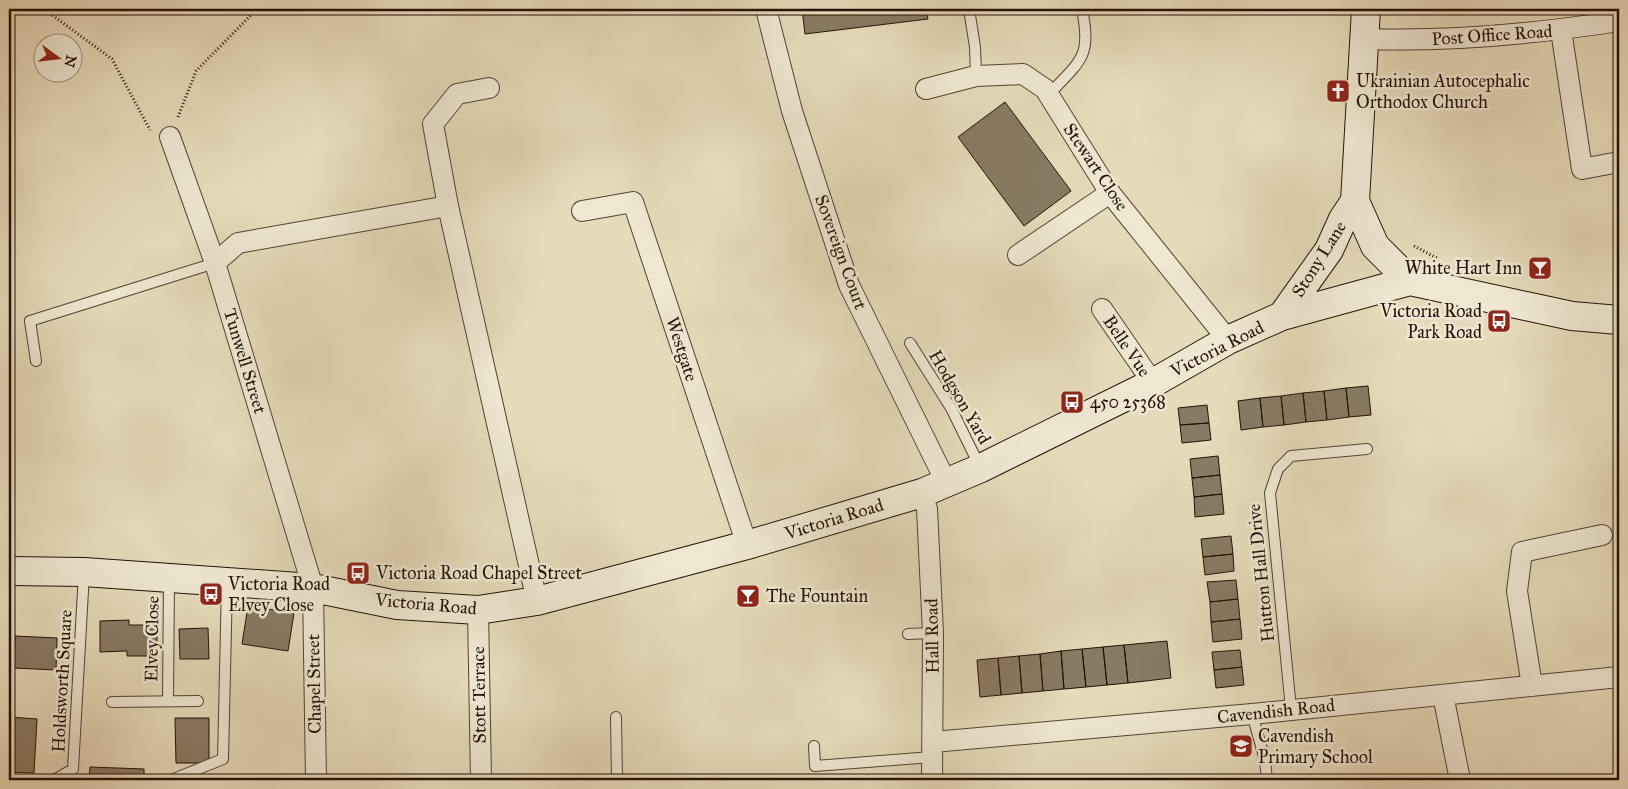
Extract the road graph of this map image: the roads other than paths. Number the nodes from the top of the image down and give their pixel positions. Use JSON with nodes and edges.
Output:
{"nodes":[{"id":1,"x":766,"y":9,"type":"edge"},
{"id":2,"x":970,"y":9,"type":"edge"},
{"id":3,"x":1082,"y":9,"type":"edge"},
{"id":4,"x":1366,"y":9,"type":"edge"},
{"id":5,"x":1589,"y":17,"type":"edge"},
{"id":6,"x":1619,"y":21,"type":"edge"},
{"id":7,"x":1561,"y":30,"type":"junction"},
{"id":8,"x":1365,"y":39,"type":"junction"},
{"id":9,"x":976,"y":76,"type":"junction"},
{"id":10,"x":489,"y":88,"type":"dead end"},
{"id":11,"x":926,"y":89,"type":"dead end"},
{"id":12,"x":1044,"y":89,"type":"junction"},
{"id":13,"x":170,"y":137,"type":"road end"},
{"id":14,"x":1619,"y":162,"type":"edge"},
{"id":15,"x":1110,"y":194,"type":"junction"},
{"id":16,"x":1355,"y":202,"type":"junction"},
{"id":17,"x":448,"y":206,"type":"junction"},
{"id":18,"x":582,"y":212,"type":"dead end"},
{"id":19,"x":1018,"y":255,"type":"dead end"},
{"id":20,"x":215,"y":263,"type":"junction"},
{"id":21,"x":1410,"y":281,"type":"junction"},
{"id":22,"x":1102,"y":309,"type":"dead end"},
{"id":23,"x":1282,"y":316,"type":"junction"},
{"id":24,"x":1619,"y":320,"type":"edge"},
{"id":25,"x":1228,"y":340,"type":"junction"},
{"id":26,"x":910,"y":343,"type":"dead end"},
{"id":27,"x":36,"y":361,"type":"dead end"},
{"id":28,"x":1153,"y":383,"type":"junction"},
{"id":29,"x":1367,"y":449,"type":"dead end"},
{"id":30,"x":981,"y":468,"type":"junction"},
{"id":31,"x":947,"y":484,"type":"junction"},
{"id":32,"x":922,"y":493,"type":"junction"},
{"id":33,"x":1602,"y":535,"type":"dead end"},
{"id":34,"x":747,"y":545,"type":"junction"},
{"id":35,"x":9,"y":571,"type":"edge"},
{"id":36,"x":84,"y":572,"type":"junction"},
{"id":37,"x":169,"y":577,"type":"junction"},
{"id":38,"x":227,"y":582,"type":"junction"},
{"id":39,"x":313,"y":588,"type":"junction"},
{"id":40,"x":537,"y":601,"type":"junction"},
{"id":41,"x":478,"y":610,"type":"junction"},
{"id":42,"x":932,"y":633,"type":"junction"},
{"id":43,"x":908,"y":634,"type":"dead end"},
{"id":44,"x":1619,"y":677,"type":"edge"},
{"id":45,"x":1532,"y":686,"type":"junction"},
{"id":46,"x":1443,"y":695,"type":"junction"},
{"id":47,"x":168,"y":701,"type":"junction"},
{"id":48,"x":198,"y":701,"type":"dead end"},
{"id":49,"x":112,"y":702,"type":"dead end"},
{"id":50,"x":1291,"y":709,"type":"junction"},
{"id":51,"x":1252,"y":714,"type":"junction"},
{"id":52,"x":616,"y":717,"type":"dead end"},
{"id":53,"x":814,"y":746,"type":"dead end"},
{"id":54,"x":932,"y":750,"type":"junction"},
{"id":55,"x":54,"y":780,"type":"edge"},
{"id":56,"x":171,"y":780,"type":"edge"},
{"id":57,"x":316,"y":780,"type":"edge"},
{"id":58,"x":481,"y":780,"type":"edge"},
{"id":59,"x":617,"y":780,"type":"edge"},
{"id":60,"x":932,"y":780,"type":"edge"},
{"id":61,"x":1267,"y":780,"type":"edge"},
{"id":62,"x":1460,"y":780,"type":"edge"}],
"edges":[{"from":1,"to":31,"type":"street","name":"Sovereign Court"},
{"from":2,"to":9,"type":"lane"},
{"from":3,"to":12,"type":"lane"},
{"from":4,"to":8,"type":"street","name":"Stony Lane"},
{"from":5,"to":6,"type":"street","name":"Post Office Road"},
{"from":5,"to":7,"type":"street","name":"Post Office Road"},
{"from":7,"to":8,"type":"street","name":"Post Office Road"},
{"from":7,"to":14,"type":"street"},
{"from":8,"to":16,"type":"street","name":"Stony Lane"},
{"from":9,"to":11,"type":"street","name":"Stewart Close"},
{"from":9,"to":12,"type":"street","name":"Stewart Close"},
{"from":10,"to":17,"type":"street"},
{"from":12,"to":15,"type":"street","name":"Stewart Close"},
{"from":13,"to":20,"type":"street","name":"Tunwell Street"},
{"from":15,"to":19,"type":"street"},
{"from":15,"to":25,"type":"street","name":"Stewart Close"},
{"from":16,"to":21,"type":"street","name":"Stony Lane"},
{"from":16,"to":23,"type":"street","name":"Stony Lane"},
{"from":17,"to":20,"type":"street"},
{"from":17,"to":40,"type":"street"},
{"from":18,"to":34,"type":"street","name":"Westgate"},
{"from":20,"to":27,"type":"lane"},
{"from":20,"to":39,"type":"street","name":"Tunwell Street"},
{"from":21,"to":23,"type":"street","name":"Victoria Road"},
{"from":21,"to":24,"type":"street","name":"Victoria Road"},
{"from":22,"to":28,"type":"street","name":"Belle Vue"},
{"from":23,"to":25,"type":"street","name":"Victoria Road"},
{"from":25,"to":28,"type":"street","name":"Victoria Road"},
{"from":26,"to":30,"type":"lane","name":"Hodgson Yard"},
{"from":28,"to":30,"type":"street","name":"Victoria Road"},
{"from":29,"to":50,"type":"lane","name":"Hutton Hall Drive"},
{"from":30,"to":31,"type":"street","name":"Victoria Road"},
{"from":31,"to":32,"type":"street","name":"Victoria Road"},
{"from":32,"to":34,"type":"street","name":"Victoria Road"},
{"from":32,"to":42,"type":"street","name":"Hall Road"},
{"from":33,"to":45,"type":"street"},
{"from":34,"to":40,"type":"street","name":"Victoria Road"},
{"from":35,"to":36,"type":"street","name":"Victoria Road"},
{"from":36,"to":37,"type":"street","name":"Victoria Road"},
{"from":36,"to":55,"type":"lane","name":"Holdsworth Square"},
{"from":37,"to":38,"type":"street","name":"Victoria Road"},
{"from":37,"to":47,"type":"lane","name":"Elvey Close"},
{"from":38,"to":39,"type":"street","name":"Victoria Road"},
{"from":38,"to":56,"type":"lane"},
{"from":39,"to":41,"type":"street","name":"Victoria Road"},
{"from":39,"to":57,"type":"street","name":"Chapel Street"},
{"from":40,"to":41,"type":"street","name":"Victoria Road"},
{"from":41,"to":58,"type":"street","name":"Stott Terrace"},
{"from":42,"to":43,"type":"lane"},
{"from":42,"to":54,"type":"street","name":"Hall Road"},
{"from":44,"to":45,"type":"street","name":"Cavendish Road"},
{"from":45,"to":46,"type":"street","name":"Cavendish Road"},
{"from":46,"to":50,"type":"street","name":"Cavendish Road"},
{"from":46,"to":62,"type":"street"},
{"from":47,"to":48,"type":"lane","name":"Elvey Close"},
{"from":47,"to":49,"type":"lane","name":"Elvey Close"},
{"from":50,"to":51,"type":"street","name":"Cavendish Road"},
{"from":51,"to":54,"type":"street","name":"Cavendish Road"},
{"from":51,"to":61,"type":"lane"},
{"from":52,"to":59,"type":"lane"},
{"from":53,"to":54,"type":"lane"},
{"from":54,"to":60,"type":"street","name":"Hall Road"}]}
